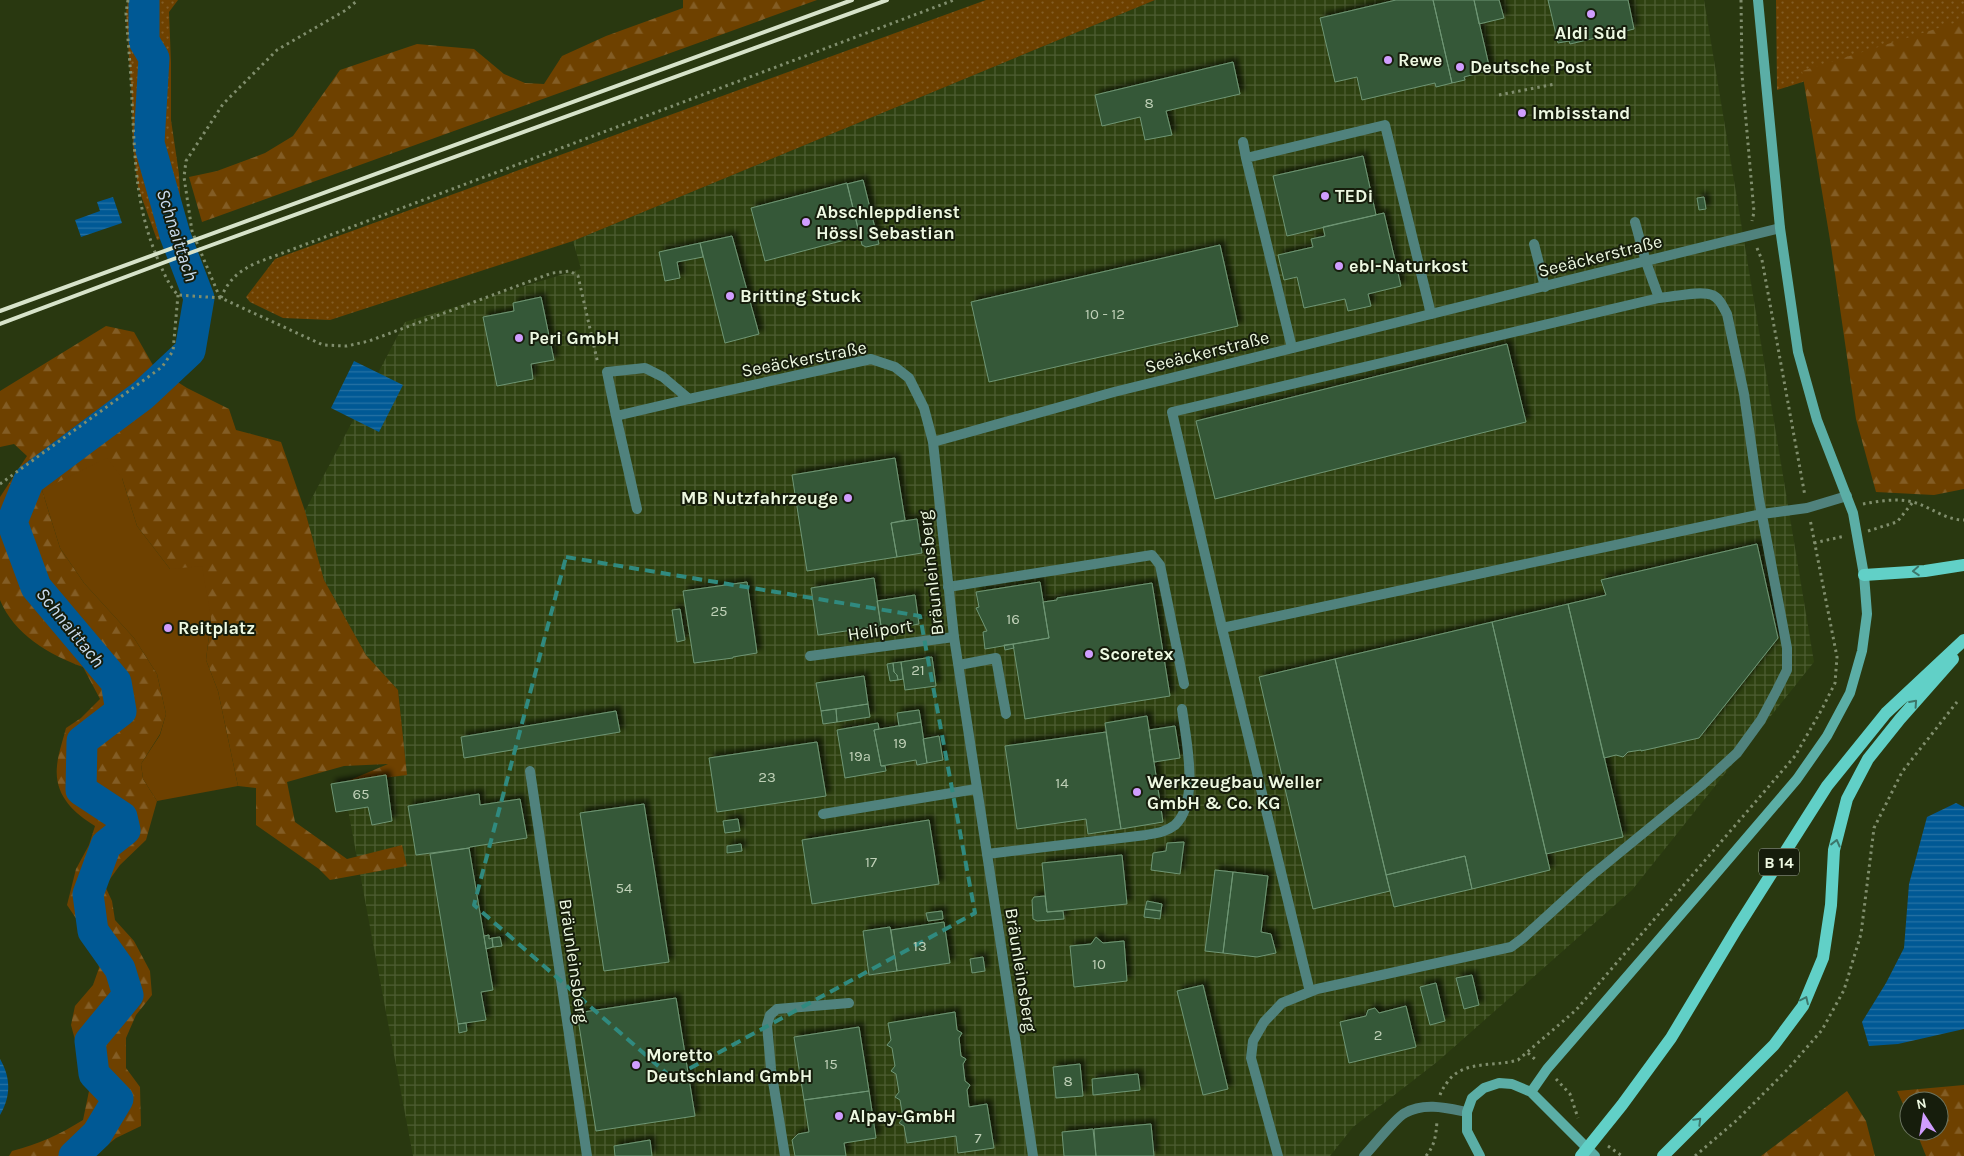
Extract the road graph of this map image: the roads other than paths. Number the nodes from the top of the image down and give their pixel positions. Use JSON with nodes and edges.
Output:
{"nodes":[{"id":1,"x":1758,"y":0,"type":"edge"},
{"id":2,"x":1243,"y":142,"type":"dead end"},
{"id":3,"x":1246,"y":158,"type":"junction"},
{"id":4,"x":1635,"y":222,"type":"dead end"},
{"id":5,"x":1780,"y":228,"type":"junction"},
{"id":6,"x":1534,"y":244,"type":"dead end"},
{"id":7,"x":1646,"y":262,"type":"junction"},
{"id":8,"x":1544,"y":287,"type":"junction"},
{"id":9,"x":1659,"y":298,"type":"junction"},
{"id":10,"x":1431,"y":314,"type":"junction"},
{"id":11,"x":1292,"y":348,"type":"junction"},
{"id":12,"x":689,"y":399,"type":"junction"},
{"id":13,"x":616,"y":416,"type":"junction"},
{"id":14,"x":933,"y":442,"type":"junction"},
{"id":15,"x":1848,"y":501,"type":"junction"},
{"id":16,"x":637,"y":509,"type":"dead end"},
{"id":17,"x":1762,"y":514,"type":"junction"},
{"id":18,"x":1964,"y":565,"type":"edge"},
{"id":19,"x":1864,"y":575,"type":"junction"},
{"id":20,"x":948,"y":587,"type":"junction"},
{"id":21,"x":1222,"y":628,"type":"junction"},
{"id":22,"x":954,"y":637,"type":"junction"},
{"id":23,"x":1964,"y":640,"type":"edge"},
{"id":24,"x":1964,"y":648,"type":"edge"},
{"id":25,"x":810,"y":656,"type":"dead end"},
{"id":26,"x":959,"y":665,"type":"junction"},
{"id":27,"x":1184,"y":684,"type":"dead end"},
{"id":28,"x":1182,"y":709,"type":"dead end"},
{"id":29,"x":1006,"y":714,"type":"dead end"},
{"id":30,"x":530,"y":771,"type":"dead end"},
{"id":31,"x":976,"y":789,"type":"junction"},
{"id":32,"x":823,"y":814,"type":"dead end"},
{"id":33,"x":987,"y":854,"type":"junction"},
{"id":34,"x":1310,"y":992,"type":"junction"},
{"id":35,"x":849,"y":1003,"type":"dead end"},
{"id":36,"x":1530,"y":1092,"type":"junction"},
{"id":37,"x":1467,"y":1112,"type":"junction"},
{"id":38,"x":587,"y":1156,"type":"edge"},
{"id":39,"x":785,"y":1156,"type":"edge"},
{"id":40,"x":1033,"y":1156,"type":"edge"},
{"id":41,"x":1278,"y":1156,"type":"edge"},
{"id":42,"x":1364,"y":1156,"type":"edge"},
{"id":43,"x":1480,"y":1156,"type":"edge"},
{"id":44,"x":1581,"y":1156,"type":"edge"},
{"id":45,"x":1595,"y":1156,"type":"edge"},
{"id":46,"x":1663,"y":1156,"type":"edge"}],
"edges":[{"from":1,"to":5,"type":"main road"},
{"from":2,"to":3,"type":"street"},
{"from":3,"to":10,"type":"street"},
{"from":3,"to":11,"type":"street"},
{"from":4,"to":7,"type":"street"},
{"from":5,"to":7,"type":"street","name":"Seeäckerstraße"},
{"from":5,"to":15,"type":"main road"},
{"from":6,"to":8,"type":"street"},
{"from":7,"to":8,"type":"street","name":"Seeäckerstraße"},
{"from":7,"to":9,"type":"street"},
{"from":8,"to":10,"type":"street","name":"Seeäckerstraße"},
{"from":9,"to":17,"type":"street"},
{"from":9,"to":21,"type":"street"},
{"from":10,"to":11,"type":"street","name":"Seeäckerstraße"},
{"from":11,"to":14,"type":"street","name":"Seeäckerstraße"},
{"from":12,"to":13,"type":"street","name":"Seeäckerstraße"},
{"from":12,"to":13,"type":"street"},
{"from":12,"to":14,"type":"street","name":"Seeäckerstraße"},
{"from":13,"to":16,"type":"street"},
{"from":14,"to":20,"type":"street","name":"Bräunleinsberg"},
{"from":15,"to":17,"type":"street"},
{"from":15,"to":19,"type":"main road"},
{"from":17,"to":21,"type":"street"},
{"from":17,"to":34,"type":"street"},
{"from":18,"to":19,"type":"main road","one_way":true},
{"from":19,"to":36,"type":"main road"},
{"from":20,"to":22,"type":"street","name":"Bräunleinsberg"},
{"from":20,"to":27,"type":"street"},
{"from":21,"to":34,"type":"street"},
{"from":22,"to":25,"type":"street","name":"Heliport"},
{"from":22,"to":26,"type":"street","name":"Bräunleinsberg"},
{"from":23,"to":44,"type":"main road","number":"B 14"},
{"from":46,"to":24,"type":"main road","one_way":true},
{"from":26,"to":29,"type":"street"},
{"from":26,"to":31,"type":"street","name":"Bräunleinsberg"},
{"from":28,"to":33,"type":"street"},
{"from":30,"to":38,"type":"street","name":"Bräunleinsberg"},
{"from":31,"to":32,"type":"street"},
{"from":31,"to":33,"type":"street","name":"Bräunleinsberg"},
{"from":33,"to":40,"type":"street","name":"Bräunleinsberg"},
{"from":34,"to":41,"type":"street"},
{"from":35,"to":39,"type":"street"},
{"from":36,"to":37,"type":"main road"},
{"from":36,"to":45,"type":"main road"},
{"from":37,"to":42,"type":"street"},
{"from":37,"to":43,"type":"main road"}]}
